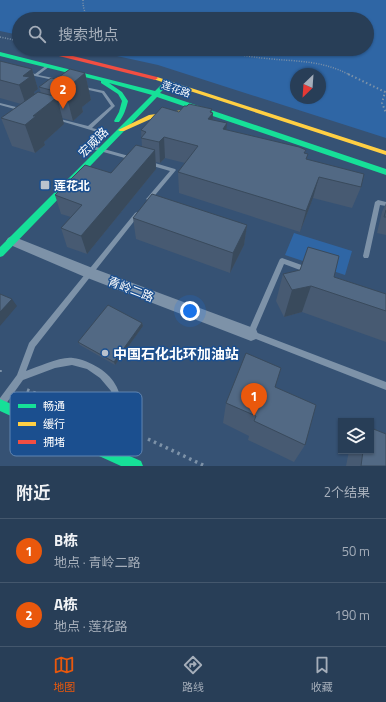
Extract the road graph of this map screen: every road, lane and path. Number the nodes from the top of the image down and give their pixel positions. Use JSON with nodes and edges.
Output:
{"nodes":[{"id":1,"x":83,"y":0,"type":"edge"},
{"id":2,"x":85,"y":12,"type":"edge"},
{"id":3,"x":0,"y":37,"type":"edge"},
{"id":4,"x":12,"y":40,"type":"edge"},
{"id":5,"x":0,"y":54,"type":"edge"},
{"id":6,"x":67,"y":56,"type":"edge"},
{"id":7,"x":250,"y":56,"type":"edge"},
{"id":8,"x":48,"y":66,"type":"junction"},
{"id":9,"x":28,"y":73,"type":"edge"},
{"id":10,"x":35,"y":75,"type":"junction"},
{"id":11,"x":94,"y":77,"type":"junction"},
{"id":12,"x":164,"y":80,"type":"junction"},
{"id":13,"x":65,"y":82,"type":"edge"},
{"id":14,"x":72,"y":84,"type":"edge"},
{"id":15,"x":152,"y":92,"type":"junction"},
{"id":16,"x":0,"y":104,"type":"edge"},
{"id":17,"x":30,"y":112,"type":"edge"},
{"id":18,"x":386,"y":113,"type":"edge"},
{"id":19,"x":223,"y":116,"type":"junction"},
{"id":20,"x":52,"y":118,"type":"edge"},
{"id":21,"x":117,"y":121,"type":"junction"},
{"id":22,"x":89,"y":128,"type":"junction"},
{"id":23,"x":122,"y":130,"type":"junction"},
{"id":24,"x":106,"y":133,"type":"junction"},
{"id":25,"x":89,"y":150,"type":"joint"},
{"id":26,"x":102,"y":150,"type":"junction"},
{"id":27,"x":386,"y":153,"type":"edge"},
{"id":28,"x":138,"y":160,"type":"edge"},
{"id":29,"x":144,"y":162,"type":"edge"},
{"id":30,"x":386,"y":172,"type":"edge"},
{"id":31,"x":386,"y":204,"type":"edge"},
{"id":32,"x":12,"y":241,"type":"junction"},
{"id":33,"x":0,"y":254,"type":"edge"},
{"id":34,"x":366,"y":256,"type":"dead end"},
{"id":35,"x":312,"y":271,"type":"edge"},
{"id":36,"x":90,"y":273,"type":"junction"},
{"id":37,"x":252,"y":334,"type":"junction"},
{"id":38,"x":20,"y":377,"type":"junction"},
{"id":39,"x":386,"y":386,"type":"edge"},
{"id":40,"x":27,"y":390,"type":"dead end"},
{"id":41,"x":32,"y":392,"type":"edge"},
{"id":42,"x":115,"y":392,"type":"edge"},
{"id":43,"x":0,"y":405,"type":"edge"},
{"id":44,"x":10,"y":409,"type":"edge"},
{"id":45,"x":148,"y":439,"type":"dead end"},
{"id":46,"x":114,"y":456,"type":"edge"},
{"id":47,"x":136,"y":466,"type":"edge"},
{"id":48,"x":205,"y":466,"type":"edge"}],
"edges":[{"from":1,"to":2,"type":"path"},
{"from":3,"to":4,"type":"path"},
{"from":5,"to":8,"type":"main road","name":"莲花路"},
{"from":6,"to":12,"type":"main road","name":"莲花路"},
{"from":7,"to":18,"type":"path"},
{"from":8,"to":10,"type":"lane"},
{"from":8,"to":11,"type":"main road","name":"莲花路"},
{"from":9,"to":10,"type":"lane"},
{"from":10,"to":13,"type":"lane"},
{"from":11,"to":15,"type":"main road","name":"莲花路"},
{"from":11,"to":21,"type":"main road"},
{"from":12,"to":15,"type":"main road","name":"宏威路"},
{"from":12,"to":27,"type":"main road","name":"莲花路"},
{"from":14,"to":22,"type":"lane"},
{"from":15,"to":19,"type":"main road","name":"莲花路"},
{"from":15,"to":21,"type":"main road","name":"宏威路"},
{"from":15,"to":23,"type":"main road","name":"宏威路"},
{"from":16,"to":17,"type":"lane"},
{"from":19,"to":23,"type":"main road"},
{"from":19,"to":30,"type":"main road","name":"莲花路"},
{"from":20,"to":22,"type":"lane"},
{"from":21,"to":24,"type":"main road","name":"宏威路"},
{"from":22,"to":24,"type":"lane"},
{"from":23,"to":26,"type":"main road","name":"宏威路"},
{"from":24,"to":25,"type":"main road","name":"宏威路"},
{"from":25,"to":26,"type":"lane"},
{"from":26,"to":28,"type":"lane"},
{"from":26,"to":32,"type":"main road","name":"宏威路"},
{"from":29,"to":36,"type":"lane"},
{"from":31,"to":34,"type":"lane"},
{"from":32,"to":33,"type":"main road","name":"宏威路"},
{"from":32,"to":36,"type":"street","name":"青岭二路"},
{"from":35,"to":37,"type":"lane"},
{"from":36,"to":37,"type":"street","name":"青岭二路"},
{"from":36,"to":38,"type":"lane"},
{"from":37,"to":39,"type":"lane"},
{"from":38,"to":42,"type":"lane"},
{"from":38,"to":43,"type":"lane"},
{"from":40,"to":41,"type":"path"},
{"from":43,"to":44,"type":"main road"},
{"from":45,"to":48,"type":"path"},
{"from":46,"to":47,"type":"main road"}]}
